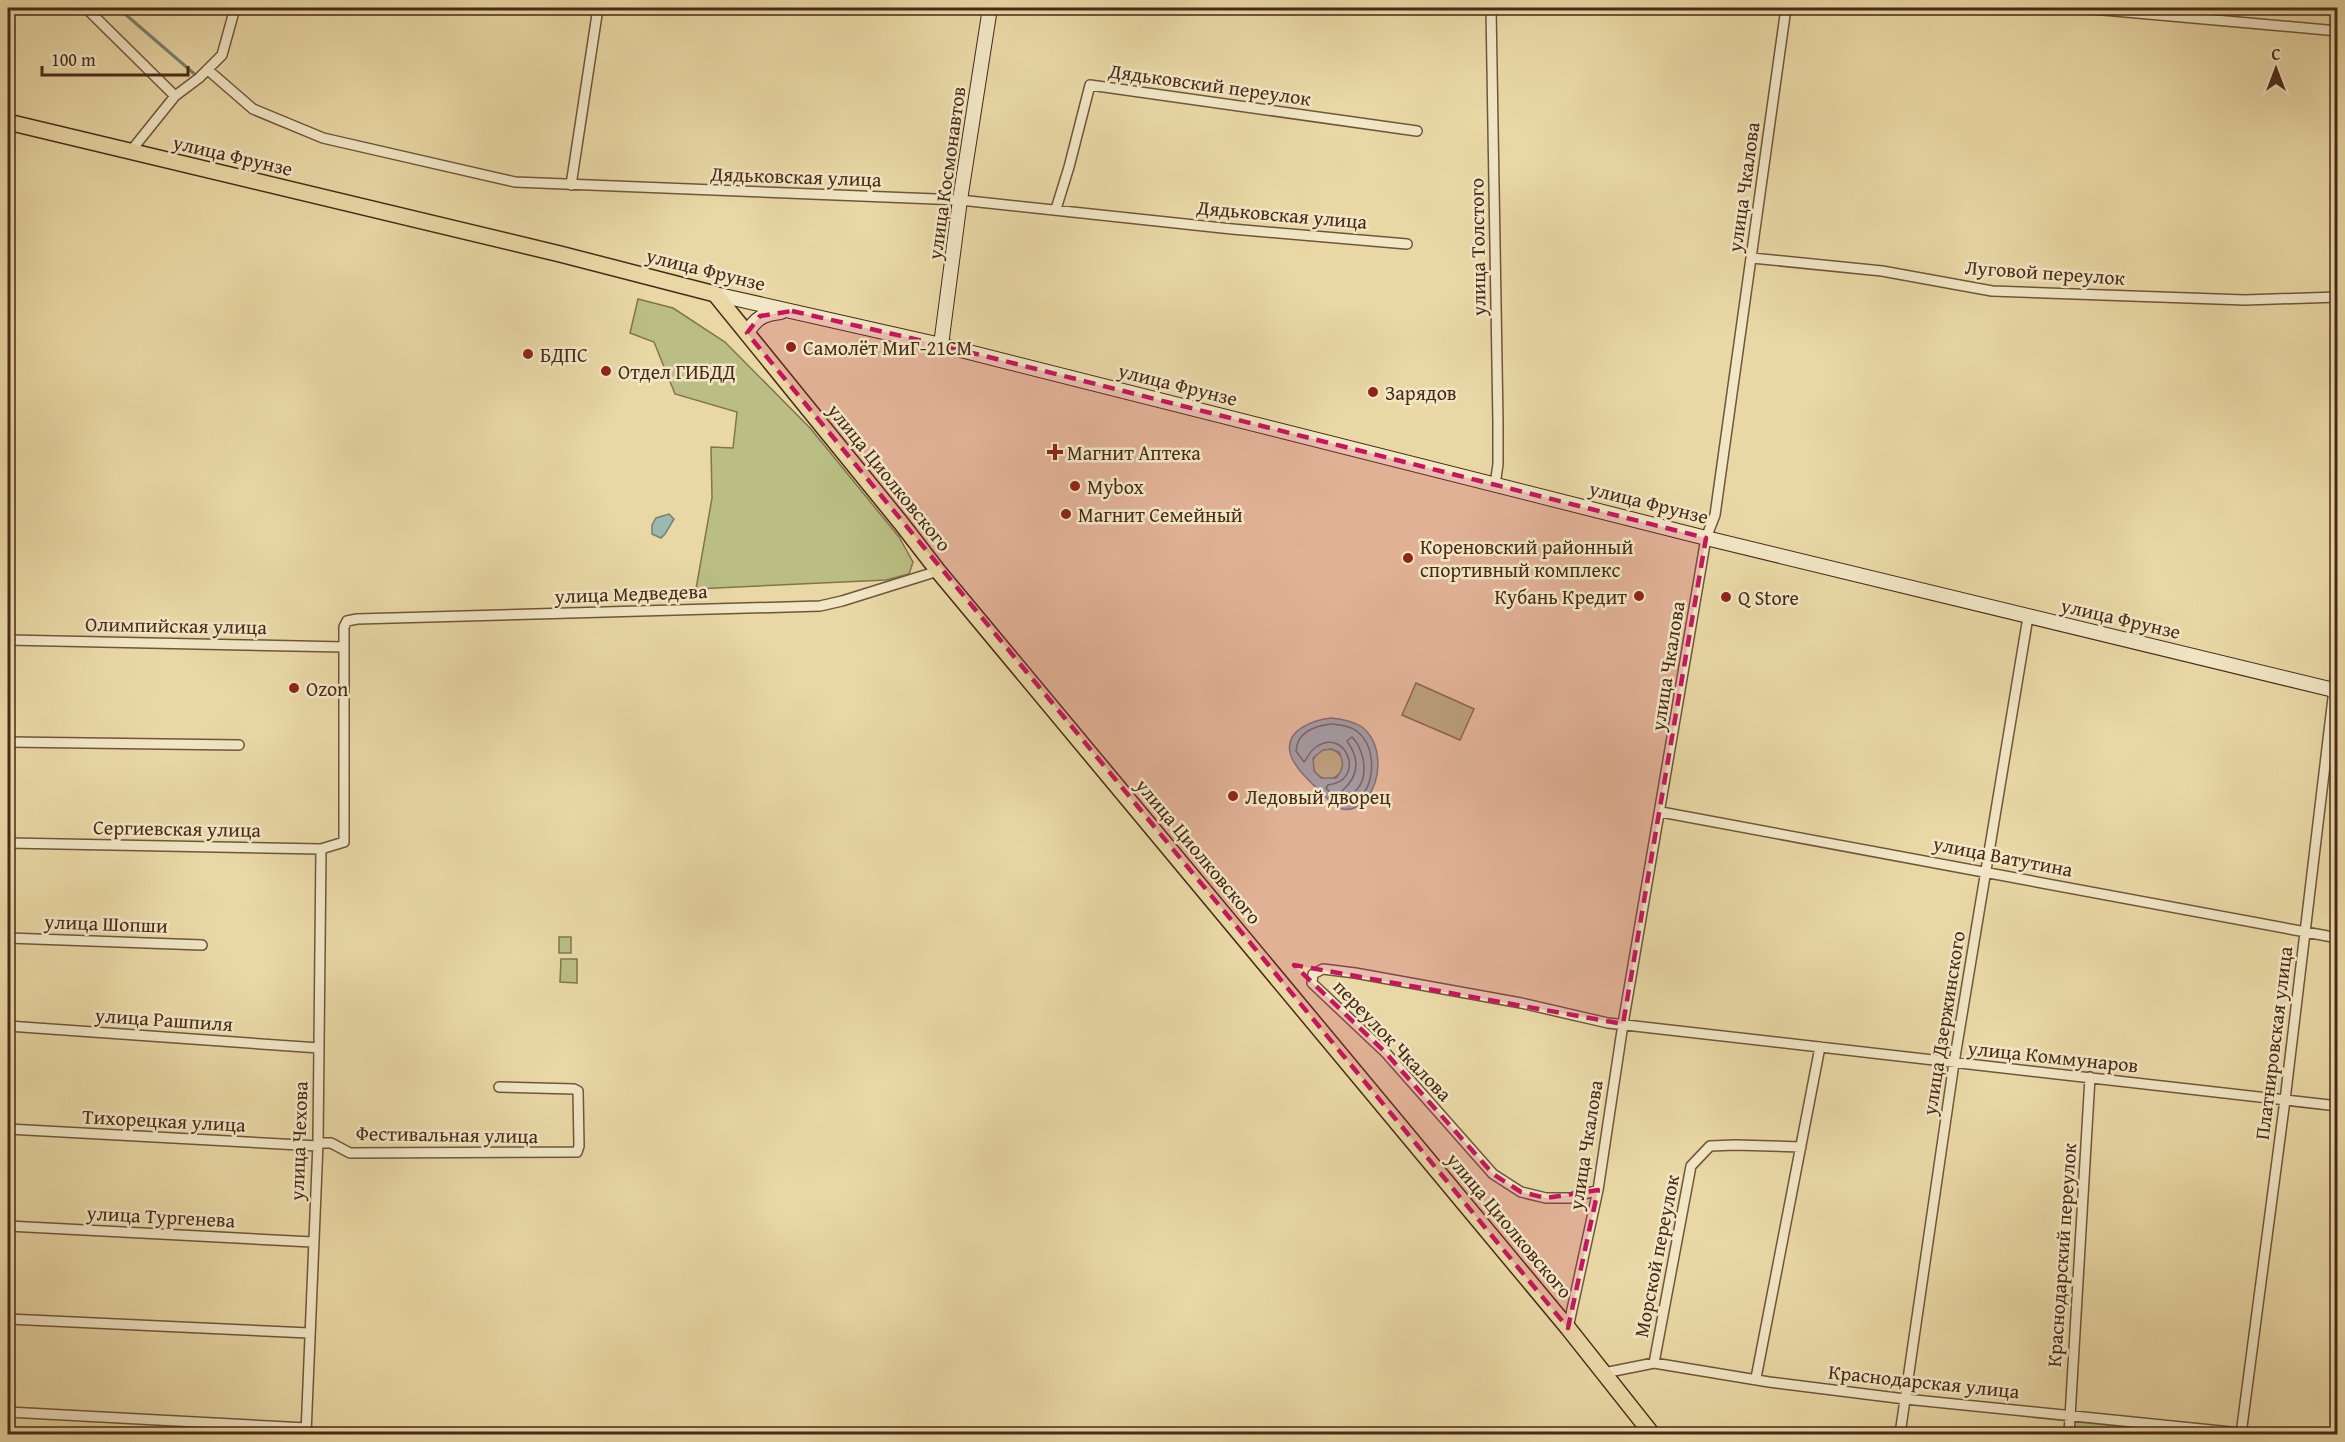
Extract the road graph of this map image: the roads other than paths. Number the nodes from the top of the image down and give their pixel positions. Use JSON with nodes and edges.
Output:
{"nodes":[{"id":1,"x":86,"y":8,"type":"edge"},
{"id":2,"x":236,"y":8,"type":"edge"},
{"id":3,"x":598,"y":8,"type":"edge"},
{"id":4,"x":990,"y":8,"type":"edge"},
{"id":5,"x":1491,"y":8,"type":"edge"},
{"id":6,"x":1786,"y":8,"type":"edge"},
{"id":7,"x":2081,"y":8,"type":"edge"},
{"id":8,"x":2337,"y":31,"type":"edge"},
{"id":9,"x":208,"y":70,"type":"junction"},
{"id":10,"x":175,"y":96,"type":"junction"},
{"id":11,"x":8,"y":122,"type":"edge"},
{"id":12,"x":1417,"y":131,"type":"dead end"},
{"id":13,"x":130,"y":152,"type":"junction"},
{"id":14,"x":571,"y":184,"type":"junction"},
{"id":15,"x":960,"y":200,"type":"junction"},
{"id":16,"x":1056,"y":209,"type":"junction"},
{"id":17,"x":1407,"y":244,"type":"dead end"},
{"id":18,"x":1752,"y":258,"type":"junction"},
{"id":19,"x":715,"y":294,"type":"junction"},
{"id":20,"x":2337,"y":297,"type":"edge"},
{"id":21,"x":792,"y":311,"type":"junction"},
{"id":22,"x":747,"y":333,"type":"junction"},
{"id":23,"x":941,"y":345,"type":"junction"},
{"id":24,"x":1495,"y":485,"type":"junction"},
{"id":25,"x":1706,"y":538,"type":"junction"},
{"id":26,"x":938,"y":571,"type":"junction"},
{"id":27,"x":2028,"y":617,"type":"junction"},
{"id":28,"x":8,"y":640,"type":"edge"},
{"id":29,"x":344,"y":647,"type":"junction"},
{"id":30,"x":2337,"y":657,"type":"edge"},
{"id":31,"x":2335,"y":691,"type":"edge"},
{"id":32,"x":8,"y":742,"type":"edge"},
{"id":33,"x":239,"y":745,"type":"dead end"},
{"id":34,"x":1661,"y":812,"type":"junction"},
{"id":35,"x":8,"y":843,"type":"edge"},
{"id":36,"x":321,"y":849,"type":"junction"},
{"id":37,"x":1984,"y":871,"type":"junction"},
{"id":38,"x":2304,"y":932,"type":"junction"},
{"id":39,"x":8,"y":938,"type":"edge"},
{"id":40,"x":2337,"y":938,"type":"edge"},
{"id":41,"x":202,"y":945,"type":"dead end"},
{"id":42,"x":1623,"y":1024,"type":"junction"},
{"id":43,"x":8,"y":1026,"type":"edge"},
{"id":44,"x":1820,"y":1047,"type":"junction"},
{"id":45,"x":319,"y":1048,"type":"junction"},
{"id":46,"x":1954,"y":1063,"type":"junction"},
{"id":47,"x":2090,"y":1077,"type":"junction"},
{"id":48,"x":500,"y":1087,"type":"dead end"},
{"id":49,"x":2284,"y":1100,"type":"junction"},
{"id":50,"x":2337,"y":1106,"type":"edge"},
{"id":51,"x":8,"y":1129,"type":"edge"},
{"id":52,"x":318,"y":1144,"type":"junction"},
{"id":53,"x":1801,"y":1147,"type":"junction"},
{"id":54,"x":1598,"y":1190,"type":"junction"},
{"id":55,"x":8,"y":1226,"type":"edge"},
{"id":56,"x":312,"y":1242,"type":"junction"},
{"id":57,"x":8,"y":1319,"type":"edge"},
{"id":58,"x":1568,"y":1328,"type":"junction"},
{"id":59,"x":309,"y":1333,"type":"junction"},
{"id":60,"x":1654,"y":1363,"type":"junction"},
{"id":61,"x":1604,"y":1373,"type":"junction"},
{"id":62,"x":1756,"y":1378,"type":"junction"},
{"id":63,"x":1905,"y":1399,"type":"junction"},
{"id":64,"x":8,"y":1412,"type":"edge"},
{"id":65,"x":2069,"y":1415,"type":"junction"},
{"id":66,"x":306,"y":1431,"type":"edge"},
{"id":67,"x":1652,"y":1434,"type":"edge"},
{"id":68,"x":1900,"y":1434,"type":"edge"},
{"id":69,"x":2069,"y":1434,"type":"edge"},
{"id":70,"x":2228,"y":1434,"type":"edge"},
{"id":71,"x":2244,"y":1434,"type":"edge"}],
"edges":[{"from":1,"to":10,"type":"street"},
{"from":2,"to":9,"type":"street"},
{"from":3,"to":14,"type":"street"},
{"from":4,"to":15,"type":"main road","name":"улица Космонавтов"},
{"from":5,"to":24,"type":"street","name":"улица Толстого"},
{"from":6,"to":18,"type":"street","name":"улица Чкалова"},
{"from":7,"to":8,"type":"street"},
{"from":9,"to":10,"type":"street"},
{"from":9,"to":14,"type":"street","name":"Дядьковская улица"},
{"from":10,"to":13,"type":"street"},
{"from":11,"to":13,"type":"main road","name":"улица Фрунзе"},
{"from":12,"to":16,"type":"street","name":"Дядьковский переулок"},
{"from":13,"to":19,"type":"main road","name":"улица Фрунзе"},
{"from":14,"to":15,"type":"street","name":"Дядьковская улица"},
{"from":15,"to":16,"type":"street","name":"Дядьковская улица"},
{"from":15,"to":23,"type":"main road","name":"улица Космонавтов"},
{"from":16,"to":17,"type":"street","name":"Дядьковская улица"},
{"from":18,"to":20,"type":"street","name":"Луговой переулок"},
{"from":18,"to":25,"type":"street","name":"улица Чкалова"},
{"from":19,"to":21,"type":"main road","name":"улица Фрунзе"},
{"from":19,"to":22,"type":"main road","name":"улица Циолковского"},
{"from":21,"to":22,"type":"main road"},
{"from":21,"to":23,"type":"main road","name":"улица Фрунзе"},
{"from":22,"to":26,"type":"main road","name":"улица Циолковского"},
{"from":23,"to":24,"type":"main road","name":"улица Фрунзе"},
{"from":24,"to":25,"type":"main road","name":"улица Фрунзе"},
{"from":25,"to":27,"type":"main road","name":"улица Фрунзе"},
{"from":25,"to":34,"type":"street","name":"улица Чкалова"},
{"from":26,"to":29,"type":"street","name":"улица Медведева"},
{"from":26,"to":58,"type":"main road","name":"улица Циолковского"},
{"from":27,"to":31,"type":"main road","name":"улица Фрунзе"},
{"from":27,"to":37,"type":"street","name":"улица Дзержинского"},
{"from":28,"to":29,"type":"street","name":"Олимпийская улица"},
{"from":29,"to":36,"type":"street","name":"Сергиевская улица"},
{"from":30,"to":31,"type":"street","name":"Платнировская улица"},
{"from":31,"to":38,"type":"street","name":"Платнировская улица"},
{"from":32,"to":33,"type":"street"},
{"from":34,"to":37,"type":"street","name":"улица Ватутина"},
{"from":34,"to":42,"type":"street","name":"улица Чкалова"},
{"from":35,"to":36,"type":"street","name":"Сергиевская улица"},
{"from":36,"to":45,"type":"street","name":"улица Чехова"},
{"from":37,"to":38,"type":"street","name":"улица Ватутина"},
{"from":37,"to":46,"type":"street","name":"улица Дзержинского"},
{"from":38,"to":40,"type":"street","name":"улица Ватутина"},
{"from":38,"to":49,"type":"street","name":"Платнировская улица"},
{"from":39,"to":41,"type":"street","name":"улица Шопши"},
{"from":42,"to":44,"type":"street","name":"улица Коммунаров"},
{"from":42,"to":54,"type":"street","name":"улица Чкалова"},
{"from":42,"to":54,"type":"street","name":"переулок Чкалова"},
{"from":43,"to":45,"type":"street","name":"улица Рашпиля"},
{"from":44,"to":46,"type":"street","name":"улица Коммунаров"},
{"from":44,"to":53,"type":"street"},
{"from":45,"to":52,"type":"street","name":"улица Чехова"},
{"from":46,"to":47,"type":"street","name":"улица Коммунаров"},
{"from":46,"to":63,"type":"street","name":"улица Дзержинского"},
{"from":47,"to":49,"type":"street","name":"улица Коммунаров"},
{"from":47,"to":65,"type":"street","name":"Краснодарский переулок"},
{"from":48,"to":52,"type":"street","name":"Фестивальная улица"},
{"from":49,"to":50,"type":"street","name":"улица Коммунаров"},
{"from":49,"to":71,"type":"street","name":"Платнировская улица"},
{"from":51,"to":52,"type":"street","name":"Тихорецкая улица"},
{"from":52,"to":56,"type":"street","name":"улица Чехова"},
{"from":53,"to":60,"type":"street","name":"Морской переулок"},
{"from":53,"to":62,"type":"street"},
{"from":54,"to":58,"type":"street","name":"улица Чкалова"},
{"from":55,"to":56,"type":"street","name":"улица Тургенева"},
{"from":56,"to":59,"type":"street","name":"улица Чехова"},
{"from":57,"to":59,"type":"street"},
{"from":58,"to":61,"type":"main road","name":"улица Циолковского"},
{"from":59,"to":66,"type":"street","name":"улица Чехова"},
{"from":60,"to":61,"type":"street","name":"Краснодарская улица"},
{"from":60,"to":62,"type":"street","name":"Краснодарская улица"},
{"from":61,"to":67,"type":"main road","name":"улица Циолковского"},
{"from":62,"to":63,"type":"street","name":"Краснодарская улица"},
{"from":63,"to":65,"type":"street","name":"Краснодарская улица"},
{"from":63,"to":68,"type":"street","name":"улица Дзержинского"},
{"from":64,"to":66,"type":"street"},
{"from":65,"to":69,"type":"street","name":"Краснодарский переулок"},
{"from":65,"to":71,"type":"street","name":"Краснодарская улица"},
{"from":70,"to":71,"type":"street"}]}
